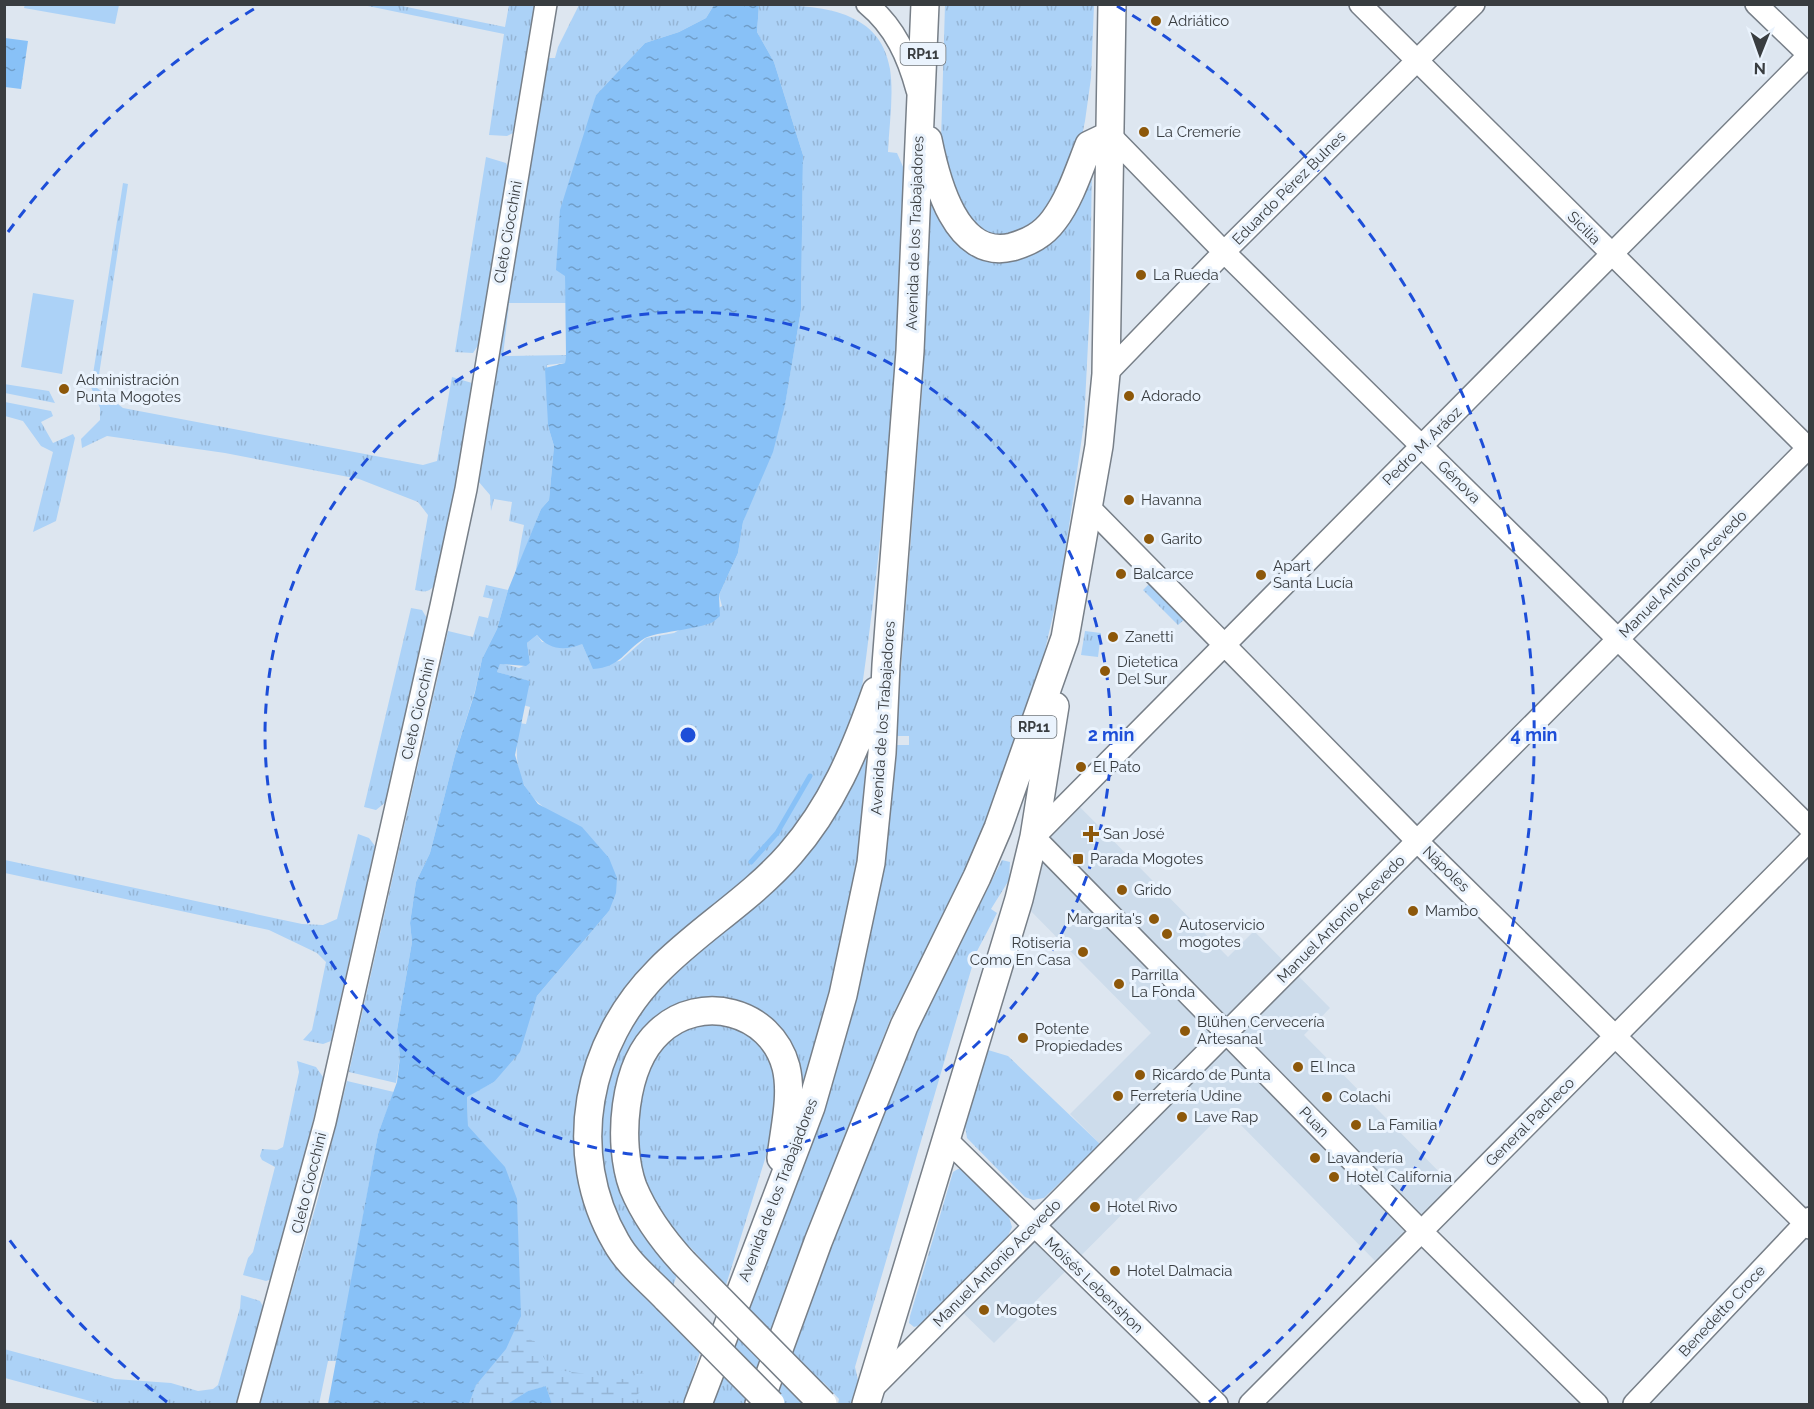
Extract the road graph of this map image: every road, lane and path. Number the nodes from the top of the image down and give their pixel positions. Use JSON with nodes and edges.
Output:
{"nodes":[{"id":1,"x":546,"y":4,"type":"edge"},
{"id":2,"x":559,"y":4,"type":"edge"},
{"id":3,"x":867,"y":4,"type":"edge"},
{"id":4,"x":925,"y":4,"type":"edge"},
{"id":5,"x":1112,"y":4,"type":"edge"},
{"id":6,"x":1360,"y":4,"type":"edge"},
{"id":7,"x":1474,"y":4,"type":"edge"},
{"id":8,"x":1756,"y":4,"type":"edge"},
{"id":9,"x":540,"y":45,"type":"junction"},
{"id":10,"x":1809,"y":55,"type":"edge"},
{"id":11,"x":1417,"y":62,"type":"junction"},
{"id":12,"x":921,"y":104,"type":"junction"},
{"id":13,"x":1110,"y":135,"type":"junction"},
{"id":14,"x":1224,"y":252,"type":"junction"},
{"id":15,"x":1611,"y":254,"type":"junction"},
{"id":16,"x":1106,"y":374,"type":"junction"},
{"id":17,"x":1422,"y":446,"type":"junction"},
{"id":18,"x":1809,"y":448,"type":"edge"},
{"id":19,"x":1088,"y":506,"type":"junction"},
{"id":20,"x":1065,"y":638,"type":"junction"},
{"id":21,"x":1618,"y":639,"type":"junction"},
{"id":22,"x":1226,"y":646,"type":"junction"},
{"id":23,"x":886,"y":665,"type":"junction"},
{"id":24,"x":1809,"y":828,"type":"edge"},
{"id":25,"x":1034,"y":837,"type":"junction"},
{"id":26,"x":1809,"y":840,"type":"edge"},
{"id":27,"x":1418,"y":842,"type":"junction"},
{"id":28,"x":1227,"y":1033,"type":"junction"},
{"id":29,"x":1616,"y":1035,"type":"junction"},
{"id":30,"x":946,"y":1139,"type":"junction"},
{"id":31,"x":778,"y":1189,"type":"junction"},
{"id":32,"x":1808,"y":1223,"type":"edge"},
{"id":33,"x":1034,"y":1226,"type":"junction"},
{"id":34,"x":1422,"y":1232,"type":"junction"},
{"id":35,"x":868,"y":1397,"type":"edge"},
{"id":36,"x":248,"y":1404,"type":"edge"},
{"id":37,"x":698,"y":1404,"type":"edge"},
{"id":38,"x":759,"y":1404,"type":"edge"},
{"id":39,"x":771,"y":1404,"type":"edge"},
{"id":40,"x":823,"y":1404,"type":"edge"},
{"id":41,"x":1217,"y":1404,"type":"edge"},
{"id":42,"x":1250,"y":1404,"type":"edge"},
{"id":43,"x":1597,"y":1404,"type":"edge"},
{"id":44,"x":1634,"y":1404,"type":"edge"}],
"edges":[{"from":1,"to":9,"type":"street","name":"Cleto Ciocchini"},
{"from":2,"to":9,"type":"street"},
{"from":3,"to":12,"type":"street"},
{"from":4,"to":12,"type":"main road","name":"Avenida de los Trabajadores","number":"RP11"},
{"from":5,"to":13,"type":"main road","number":"RP11"},
{"from":6,"to":11,"type":"street","name":"Sicilia"},
{"from":7,"to":11,"type":"street","name":"Eduardo Pérez Bulnes"},
{"from":8,"to":10,"type":"street"},
{"from":9,"to":36,"type":"street","name":"Cleto Ciocchini"},
{"from":10,"to":15,"type":"street","name":"Pedro M. Aráoz"},
{"from":11,"to":14,"type":"street","name":"Eduardo Pérez Bulnes"},
{"from":11,"to":15,"type":"street","name":"Sicilia"},
{"from":12,"to":13,"type":"main road"},
{"from":12,"to":23,"type":"main road","name":"Avenida de los Trabajadores","number":"RP11"},
{"from":13,"to":14,"type":"street","name":"Génova"},
{"from":13,"to":16,"type":"main road","number":"RP11"},
{"from":14,"to":16,"type":"street","name":"Eduardo Pérez Bulnes"},
{"from":14,"to":17,"type":"street","name":"Génova"},
{"from":15,"to":17,"type":"street","name":"Pedro M. Aráoz"},
{"from":15,"to":18,"type":"street","name":"Sicilia"},
{"from":16,"to":19,"type":"main road","number":"RP11"},
{"from":17,"to":21,"type":"street","name":"Génova"},
{"from":17,"to":22,"type":"street","name":"Pedro M. Aráoz"},
{"from":18,"to":21,"type":"street","name":"Manuel Antonio Acevedo"},
{"from":19,"to":20,"type":"main road","number":"RP11"},
{"from":19,"to":22,"type":"street","name":"Nápoles"},
{"from":20,"to":25,"type":"main road"},
{"from":20,"to":38,"type":"main road","number":"RP11"},
{"from":21,"to":24,"type":"street","name":"Génova"},
{"from":21,"to":27,"type":"street","name":"Manuel Antonio Acevedo"},
{"from":22,"to":25,"type":"street","name":"Pedro M. Aráoz"},
{"from":22,"to":27,"type":"street","name":"Nápoles"},
{"from":23,"to":31,"type":"main road","name":"Avenida de los Trabajadores","number":"RP11"},
{"from":23,"to":39,"type":"main road","bridge":true},
{"from":25,"to":28,"type":"street","name":"Puan"},
{"from":25,"to":30,"type":"main road"},
{"from":26,"to":29,"type":"street","name":"General Pacheco"},
{"from":27,"to":28,"type":"street","name":"Manuel Antonio Acevedo"},
{"from":27,"to":29,"type":"street","name":"Nápoles"},
{"from":28,"to":33,"type":"street","name":"Manuel Antonio Acevedo"},
{"from":28,"to":34,"type":"street","name":"Puan"},
{"from":29,"to":32,"type":"street","name":"Nápoles"},
{"from":29,"to":34,"type":"street","name":"General Pacheco"},
{"from":30,"to":33,"type":"street","name":"Moisés Lebenshon"},
{"from":30,"to":35,"type":"main road"},
{"from":31,"to":37,"type":"main road","name":"Avenida de los Trabajadores","number":"RP11"},
{"from":31,"to":40,"type":"main road","bridge":true},
{"from":32,"to":44,"type":"street","name":"Benedetto Croce"},
{"from":33,"to":35,"type":"street","name":"Manuel Antonio Acevedo"},
{"from":33,"to":41,"type":"street","name":"Moisés Lebenshon"},
{"from":34,"to":42,"type":"street","name":"General Pacheco"},
{"from":34,"to":43,"type":"street","name":"Puan"}]}
